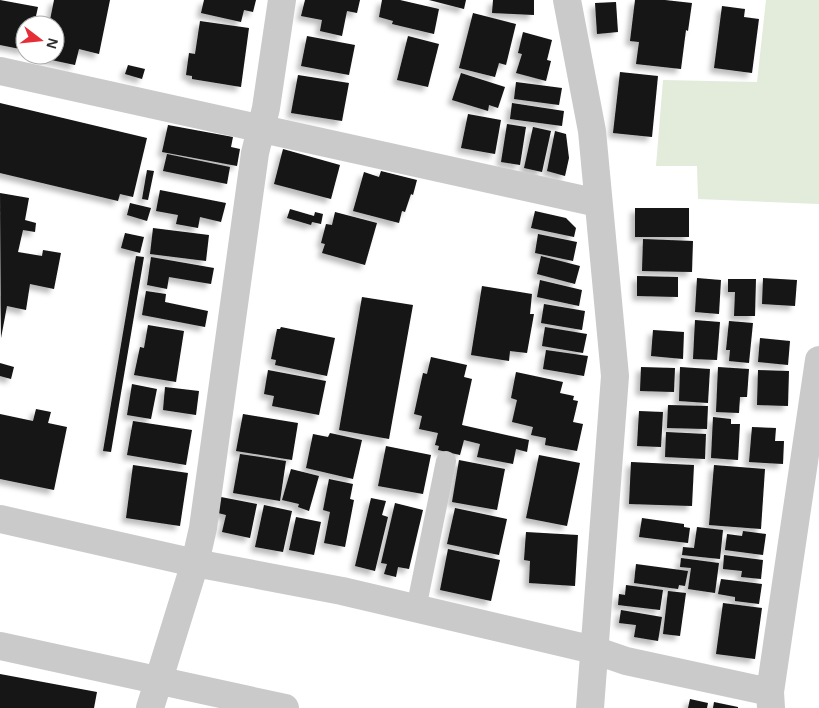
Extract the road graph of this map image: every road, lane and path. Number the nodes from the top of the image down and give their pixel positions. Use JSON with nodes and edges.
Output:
{"nodes":[{"id":1,"x":282,"y":0,"type":"edge"},
{"id":2,"x":566,"y":0,"type":"edge"},
{"id":3,"x":0,"y":71,"type":"edge"},
{"id":4,"x":261,"y":129,"type":"junction"},
{"id":5,"x":598,"y":203,"type":"junction"},
{"id":6,"x":819,"y":360,"type":"edge"},
{"id":7,"x":446,"y":461,"type":"dead end"},
{"id":8,"x":0,"y":518,"type":"edge"},
{"id":9,"x":195,"y":563,"type":"junction"},
{"id":10,"x":416,"y":609,"type":"junction"},
{"id":11,"x":0,"y":646,"type":"edge"},
{"id":12,"x":594,"y":650,"type":"junction"},
{"id":13,"x":158,"y":679,"type":"junction"},
{"id":14,"x":771,"y":700,"type":"edge"},
{"id":15,"x":150,"y":708,"type":"edge"},
{"id":16,"x":285,"y":708,"type":"edge"},
{"id":17,"x":590,"y":708,"type":"edge"}],
"edges":[{"from":1,"to":4,"type":"street"},
{"from":2,"to":5,"type":"street"},
{"from":3,"to":4,"type":"street"},
{"from":4,"to":5,"type":"street"},
{"from":4,"to":9,"type":"street"},
{"from":5,"to":12,"type":"street"},
{"from":6,"to":14,"type":"street"},
{"from":7,"to":10,"type":"lane"},
{"from":8,"to":9,"type":"street"},
{"from":9,"to":10,"type":"street"},
{"from":9,"to":13,"type":"street"},
{"from":10,"to":12,"type":"street"},
{"from":11,"to":13,"type":"street"},
{"from":12,"to":14,"type":"street"},
{"from":12,"to":17,"type":"street"},
{"from":13,"to":15,"type":"street"},
{"from":13,"to":16,"type":"street"}]}
